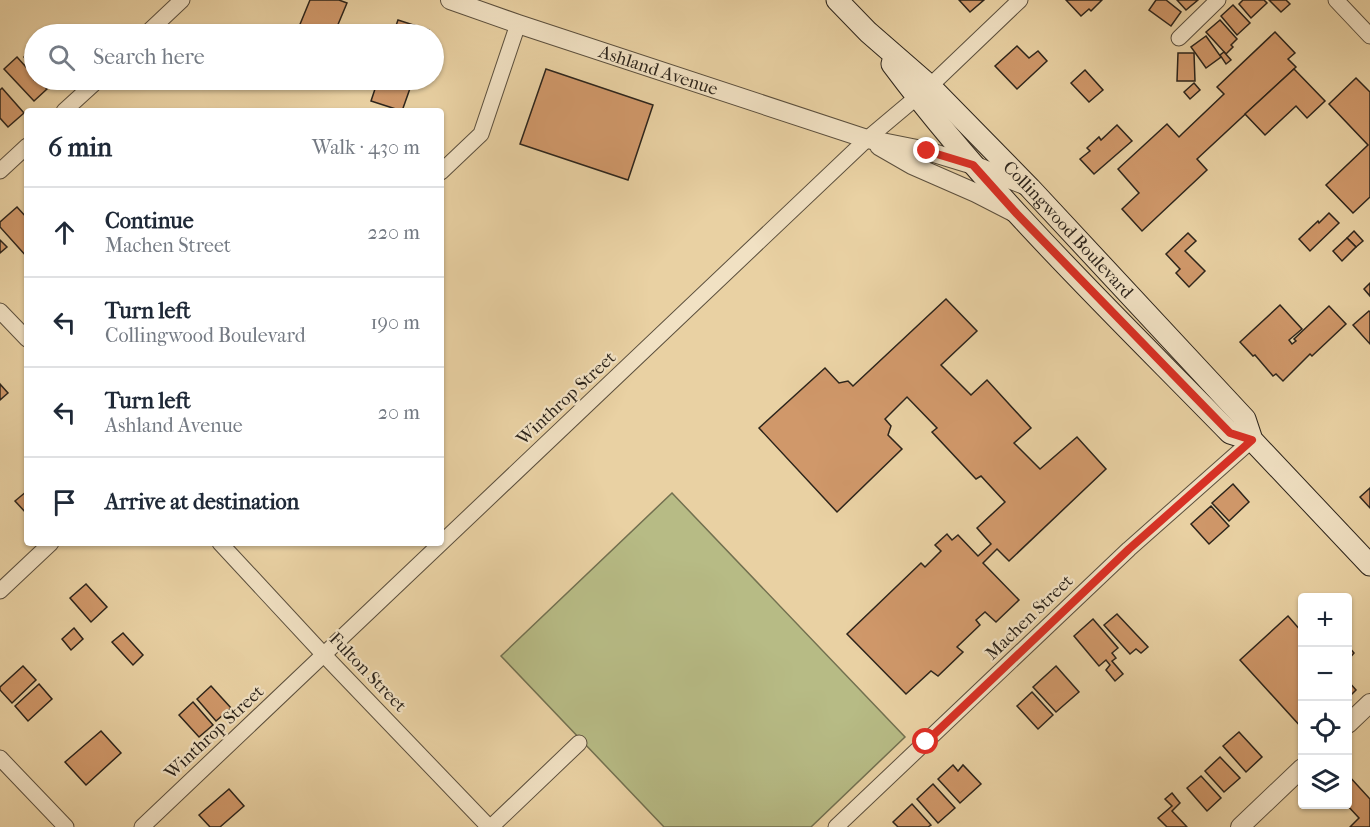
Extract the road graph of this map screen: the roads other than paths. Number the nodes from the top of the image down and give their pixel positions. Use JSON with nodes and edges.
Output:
{"nodes":[{"id":1,"x":182,"y":0,"type":"edge"},
{"id":2,"x":450,"y":0,"type":"edge"},
{"id":3,"x":837,"y":0,"type":"edge"},
{"id":4,"x":1020,"y":0,"type":"edge"},
{"id":5,"x":1218,"y":0,"type":"edge"},
{"id":6,"x":1336,"y":0,"type":"edge"},
{"id":7,"x":157,"y":24,"type":"edge"},
{"id":8,"x":518,"y":24,"type":"junction"},
{"id":9,"x":1370,"y":36,"type":"edge"},
{"id":10,"x":1179,"y":38,"type":"dead end"},
{"id":11,"x":87,"y":90,"type":"edge"},
{"id":12,"x":923,"y":91,"type":"junction"},
{"id":13,"x":67,"y":108,"type":"edge"},
{"id":14,"x":867,"y":139,"type":"junction"},
{"id":15,"x":24,"y":149,"type":"edge"},
{"id":16,"x":973,"y":165,"type":"junction"},
{"id":17,"x":444,"y":169,"type":"edge"},
{"id":18,"x":0,"y":171,"type":"edge"},
{"id":19,"x":1030,"y":188,"type":"junction"},
{"id":20,"x":1017,"y":214,"type":"junction"},
{"id":21,"x":0,"y":310,"type":"edge"},
{"id":22,"x":1161,"y":329,"type":"junction"},
{"id":23,"x":24,"y":336,"type":"edge"},
{"id":24,"x":1137,"y":338,"type":"junction"},
{"id":25,"x":1252,"y":440,"type":"junction"},
{"id":26,"x":444,"y":541,"type":"edge"},
{"id":27,"x":48,"y":546,"type":"edge"},
{"id":28,"x":223,"y":546,"type":"edge"},
{"id":29,"x":439,"y":546,"type":"edge"},
{"id":30,"x":1370,"y":565,"type":"edge"},
{"id":31,"x":0,"y":591,"type":"edge"},
{"id":32,"x":324,"y":655,"type":"junction"},
{"id":33,"x":1370,"y":703,"type":"edge"},
{"id":34,"x":1352,"y":719,"type":"edge"},
{"id":35,"x":579,"y":743,"type":"dead end"},
{"id":36,"x":0,"y":758,"type":"edge"},
{"id":37,"x":1298,"y":772,"type":"edge"},
{"id":38,"x":66,"y":827,"type":"edge"},
{"id":39,"x":142,"y":827,"type":"edge"},
{"id":40,"x":490,"y":827,"type":"edge"},
{"id":41,"x":836,"y":827,"type":"edge"},
{"id":42,"x":1240,"y":827,"type":"edge"}],
"edges":[{"from":1,"to":7,"type":"street"},
{"from":2,"to":8,"type":"street","name":"Ashland Avenue"},
{"from":3,"to":12,"type":"main road","name":"Collingwood Boulevard"},
{"from":4,"to":12,"type":"street","name":"Winthrop Street"},
{"from":5,"to":10,"type":"street"},
{"from":6,"to":9,"type":"street"},
{"from":8,"to":14,"type":"street","name":"Ashland Avenue"},
{"from":8,"to":17,"type":"street"},
{"from":11,"to":13,"type":"street"},
{"from":12,"to":14,"type":"street","name":"Winthrop Street"},
{"from":12,"to":16,"type":"main road","name":"Collingwood Boulevard"},
{"from":12,"to":19,"type":"main road","name":"Collingwood Boulevard"},
{"from":14,"to":16,"type":"street","name":"Ashland Avenue"},
{"from":14,"to":20,"type":"street","name":"Ashland Avenue"},
{"from":14,"to":26,"type":"street","name":"Winthrop Street"},
{"from":15,"to":18,"type":"street"},
{"from":16,"to":19,"type":"street","name":"Ashland Avenue"},
{"from":16,"to":20,"type":"main road","name":"Collingwood Boulevard"},
{"from":19,"to":22,"type":"main road","name":"Collingwood Boulevard"},
{"from":20,"to":24,"type":"main road","name":"Collingwood Boulevard"},
{"from":21,"to":23,"type":"street"},
{"from":22,"to":24,"type":"main road"},
{"from":22,"to":25,"type":"main road","name":"Collingwood Boulevard"},
{"from":24,"to":25,"type":"main road","name":"Collingwood Boulevard"},
{"from":25,"to":30,"type":"main road","name":"Collingwood Boulevard"},
{"from":25,"to":41,"type":"street","name":"Machen Street"},
{"from":27,"to":31,"type":"street"},
{"from":28,"to":32,"type":"street","name":"Fulton Street"},
{"from":29,"to":32,"type":"street","name":"Winthrop Street"},
{"from":32,"to":39,"type":"street","name":"Winthrop Street"},
{"from":32,"to":40,"type":"street","name":"Fulton Street"},
{"from":33,"to":34,"type":"street"},
{"from":35,"to":40,"type":"street"},
{"from":36,"to":38,"type":"street"},
{"from":37,"to":42,"type":"street"}]}
